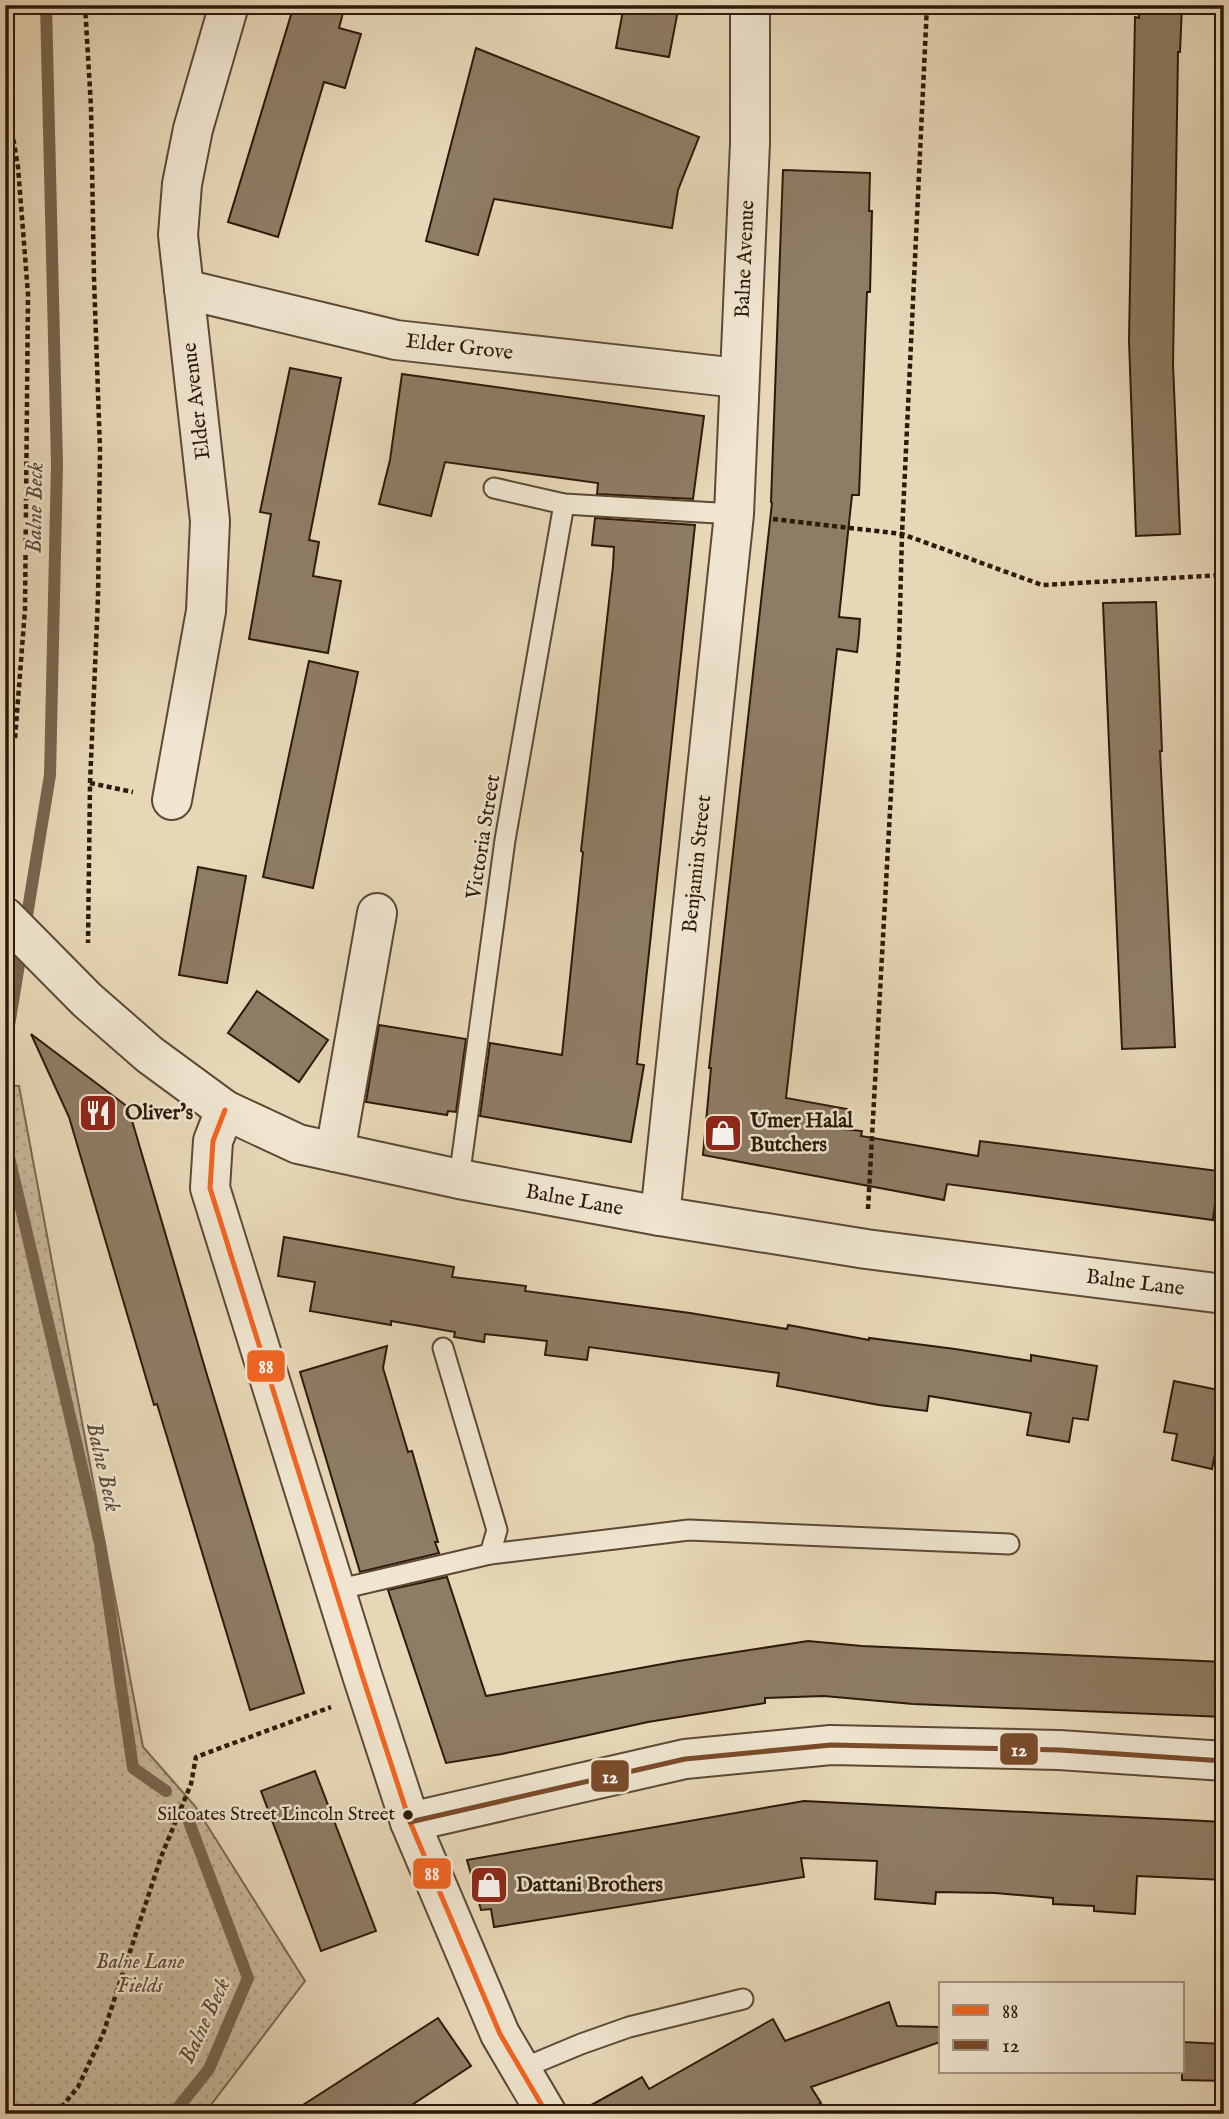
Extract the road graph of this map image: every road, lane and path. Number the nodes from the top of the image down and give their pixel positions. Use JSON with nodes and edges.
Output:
{"nodes":[{"id":1,"x":85,"y":5,"type":"edge"},
{"id":2,"x":229,"y":5,"type":"edge"},
{"id":3,"x":750,"y":5,"type":"edge"},
{"id":4,"x":927,"y":5,"type":"edge"},
{"id":5,"x":5,"y":89,"type":"edge"},
{"id":6,"x":184,"y":289,"type":"junction"},
{"id":7,"x":738,"y":378,"type":"junction"},
{"id":8,"x":494,"y":488,"type":"dead end"},
{"id":9,"x":564,"y":504,"type":"junction"},
{"id":10,"x":734,"y":514,"type":"junction"},
{"id":11,"x":902,"y":534,"type":"junction"},
{"id":12,"x":1224,"y":575,"type":"edge"},
{"id":13,"x":15,"y":738,"type":"dead end"},
{"id":14,"x":172,"y":800,"type":"dead end"},
{"id":15,"x":377,"y":913,"type":"dead end"},
{"id":16,"x":5,"y":917,"type":"edge"},
{"id":17,"x":87,"y":1000,"type":"junction"},
{"id":18,"x":225,"y":1110,"type":"junction"},
{"id":19,"x":335,"y":1152,"type":"junction"},
{"id":20,"x":459,"y":1180,"type":"junction"},
{"id":21,"x":660,"y":1216,"type":"junction"},
{"id":22,"x":866,"y":1249,"type":"junction"},
{"id":23,"x":1224,"y":1294,"type":"edge"},
{"id":24,"x":443,"y":1348,"type":"dead end"},
{"id":25,"x":1009,"y":1544,"type":"dead end"},
{"id":26,"x":490,"y":1553,"type":"junction"},
{"id":27,"x":335,"y":1590,"type":"junction"},
{"id":28,"x":368,"y":1694,"type":"junction"},
{"id":29,"x":1224,"y":1761,"type":"edge"},
{"id":30,"x":410,"y":1822,"type":"junction"},
{"id":31,"x":743,"y":1999,"type":"dead end"},
{"id":32,"x":531,"y":2099,"type":"edge"},
{"id":33,"x":56,"y":2114,"type":"edge"}],
"edges":[{"from":1,"to":17,"type":"path"},
{"from":2,"to":6,"type":"street","name":"Elder Avenue"},
{"from":3,"to":7,"type":"street","name":"Balne Avenue"},
{"from":4,"to":11,"type":"path"},
{"from":5,"to":13,"type":"path"},
{"from":6,"to":7,"type":"street","name":"Elder Grove"},
{"from":6,"to":14,"type":"street","name":"Elder Avenue"},
{"from":7,"to":10,"type":"street","name":"Balne Avenue"},
{"from":8,"to":9,"type":"lane"},
{"from":9,"to":10,"type":"lane"},
{"from":9,"to":20,"type":"lane","name":"Victoria Street"},
{"from":10,"to":11,"type":"path"},
{"from":10,"to":21,"type":"street","name":"Benjamin Street"},
{"from":11,"to":12,"type":"path"},
{"from":11,"to":22,"type":"path"},
{"from":15,"to":19,"type":"street"},
{"from":16,"to":17,"type":"street","name":"Balne Lane"},
{"from":17,"to":18,"type":"street","name":"Balne Lane"},
{"from":18,"to":19,"type":"street","name":"Balne Lane"},
{"from":18,"to":27,"type":"street"},
{"from":19,"to":20,"type":"street","name":"Balne Lane"},
{"from":20,"to":21,"type":"street","name":"Balne Lane"},
{"from":21,"to":22,"type":"street","name":"Balne Lane"},
{"from":22,"to":23,"type":"street","name":"Balne Lane"},
{"from":24,"to":26,"type":"lane"},
{"from":25,"to":26,"type":"lane"},
{"from":26,"to":27,"type":"lane"},
{"from":27,"to":28,"type":"street"},
{"from":28,"to":30,"type":"street"},
{"from":28,"to":33,"type":"path"},
{"from":29,"to":30,"type":"street"},
{"from":30,"to":32,"type":"street"},
{"from":31,"to":32,"type":"lane"}]}
